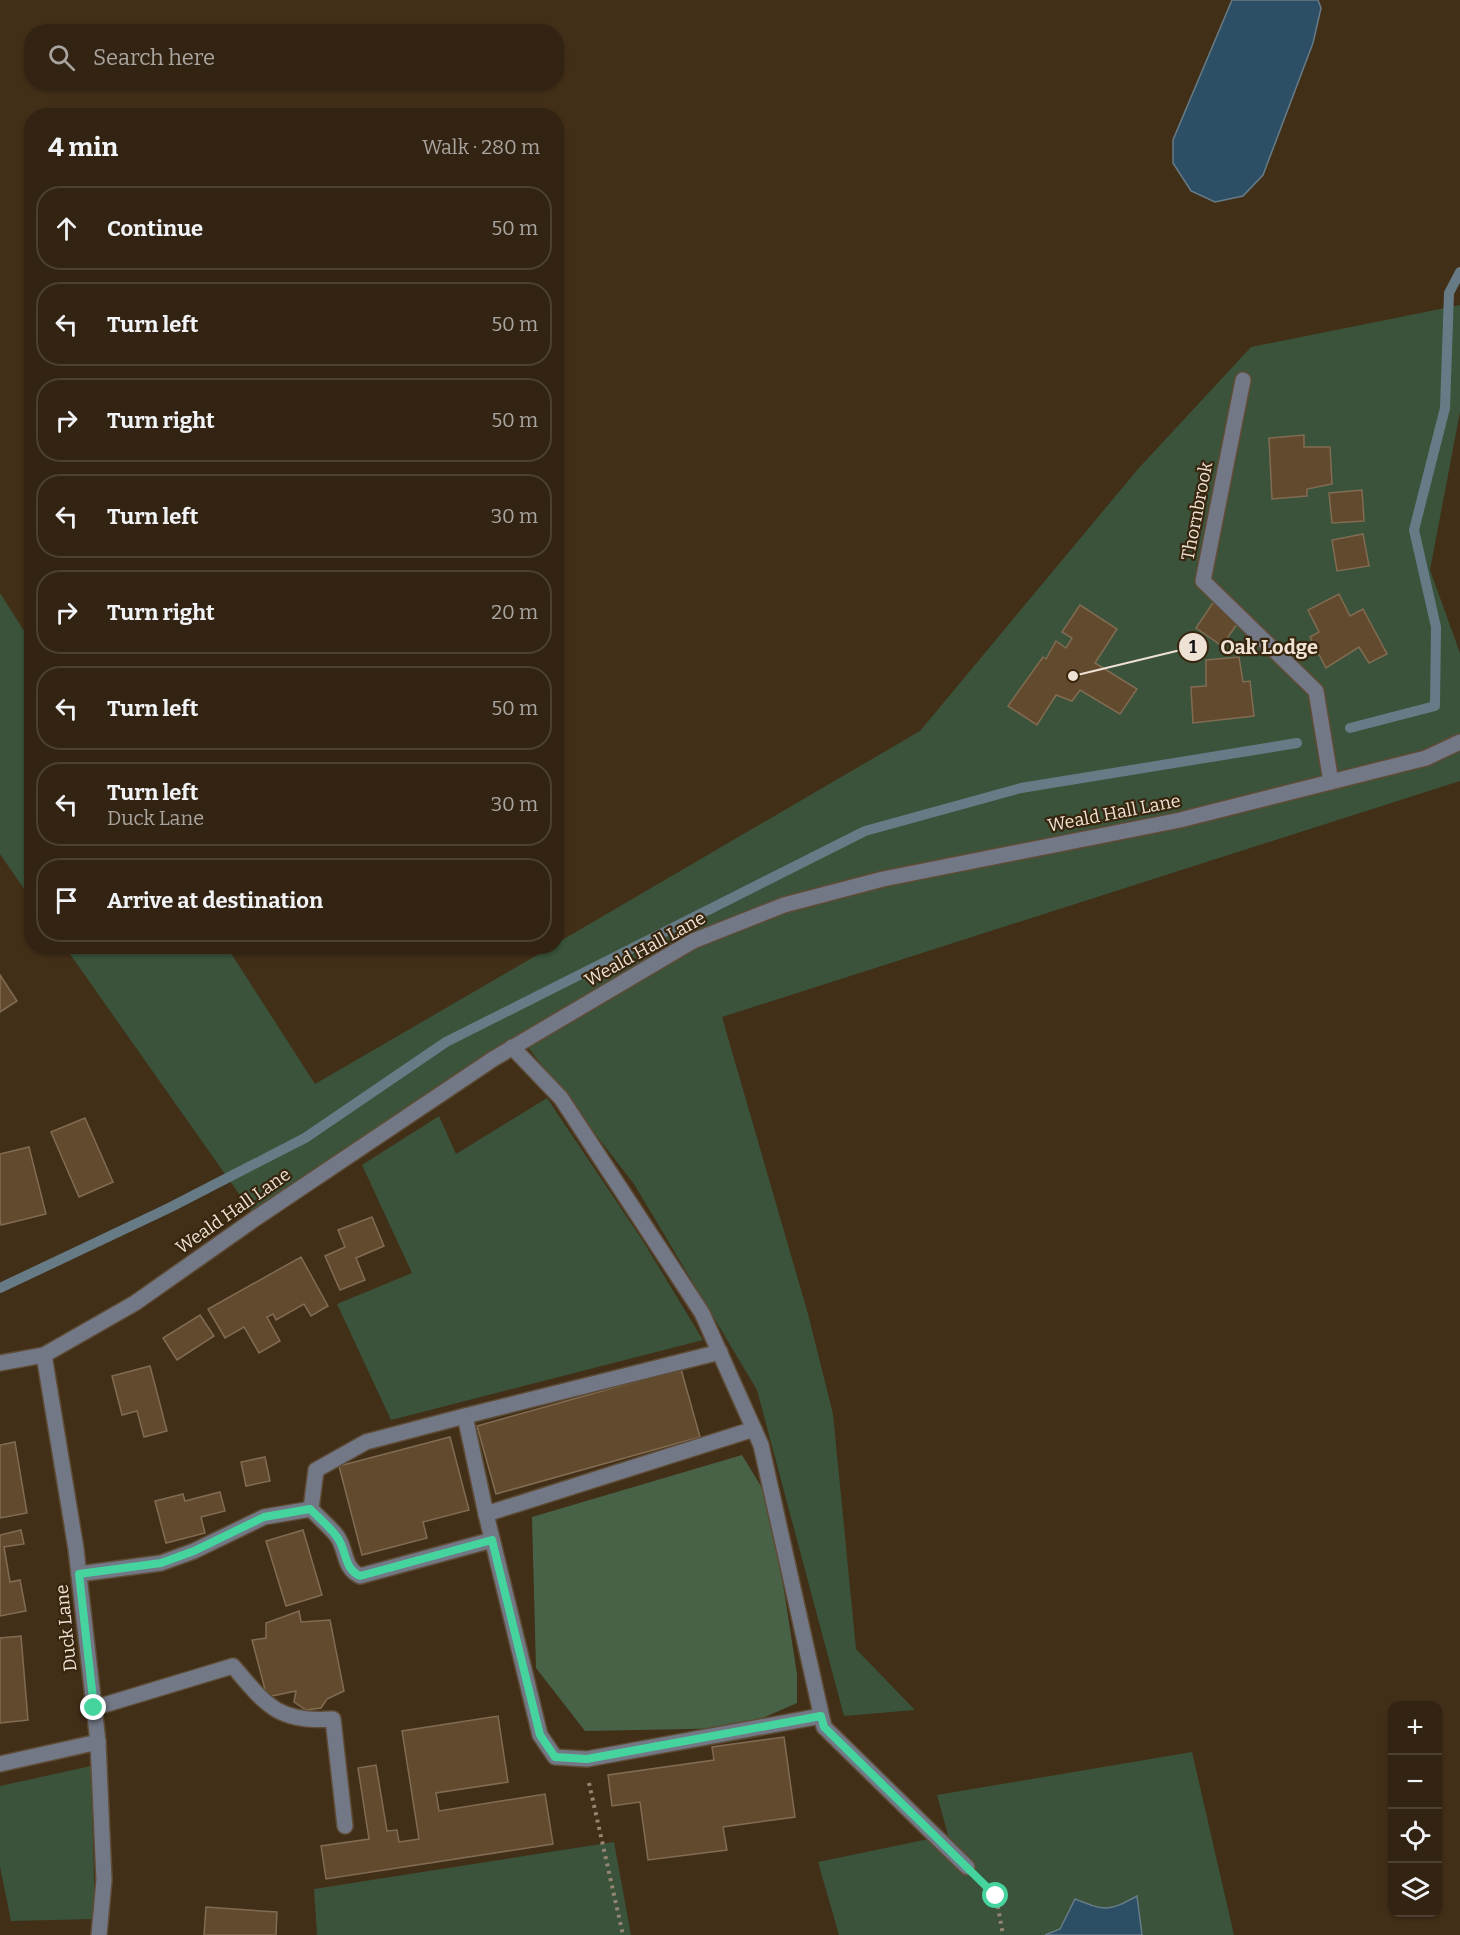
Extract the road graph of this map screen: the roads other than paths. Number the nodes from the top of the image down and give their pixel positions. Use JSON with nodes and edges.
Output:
{"nodes":[{"id":1,"x":1243,"y":380,"type":"dead end"},
{"id":2,"x":1460,"y":742,"type":"edge"},
{"id":3,"x":1331,"y":782,"type":"junction"},
{"id":4,"x":512,"y":1047,"type":"junction"},
{"id":5,"x":720,"y":1352,"type":"junction"},
{"id":6,"x":44,"y":1355,"type":"junction"},
{"id":7,"x":0,"y":1363,"type":"edge"},
{"id":8,"x":465,"y":1416,"type":"junction"},
{"id":9,"x":754,"y":1429,"type":"junction"},
{"id":10,"x":310,"y":1509,"type":"junction"},
{"id":11,"x":486,"y":1514,"type":"junction"},
{"id":12,"x":492,"y":1540,"type":"junction"},
{"id":13,"x":79,"y":1574,"type":"junction"},
{"id":14,"x":94,"y":1708,"type":"junction"},
{"id":15,"x":821,"y":1716,"type":"junction"},
{"id":16,"x":98,"y":1742,"type":"junction"},
{"id":17,"x":0,"y":1764,"type":"edge"},
{"id":18,"x":345,"y":1826,"type":"dead end"},
{"id":19,"x":967,"y":1867,"type":"road end"},
{"id":20,"x":99,"y":1935,"type":"edge"}],
"edges":[{"from":1,"to":3,"type":"street","name":"Thornbrook"},
{"from":2,"to":3,"type":"street","name":"Weald Hall Lane"},
{"from":3,"to":4,"type":"street","name":"Weald Hall Lane"},
{"from":4,"to":5,"type":"street"},
{"from":4,"to":6,"type":"street","name":"Weald Hall Lane"},
{"from":5,"to":8,"type":"street"},
{"from":5,"to":9,"type":"street"},
{"from":6,"to":7,"type":"street","name":"Weald Hall Lane"},
{"from":6,"to":13,"type":"street","name":"Duck Lane"},
{"from":8,"to":10,"type":"street"},
{"from":8,"to":11,"type":"street"},
{"from":9,"to":11,"type":"street"},
{"from":9,"to":15,"type":"street"},
{"from":10,"to":12,"type":"street"},
{"from":10,"to":13,"type":"street"},
{"from":11,"to":12,"type":"street"},
{"from":12,"to":15,"type":"street"},
{"from":13,"to":14,"type":"street","name":"Duck Lane"},
{"from":14,"to":16,"type":"street","name":"Duck Lane"},
{"from":14,"to":18,"type":"street"},
{"from":15,"to":19,"type":"street"},
{"from":16,"to":17,"type":"street"},
{"from":16,"to":20,"type":"street","name":"Duck Lane"}]}
